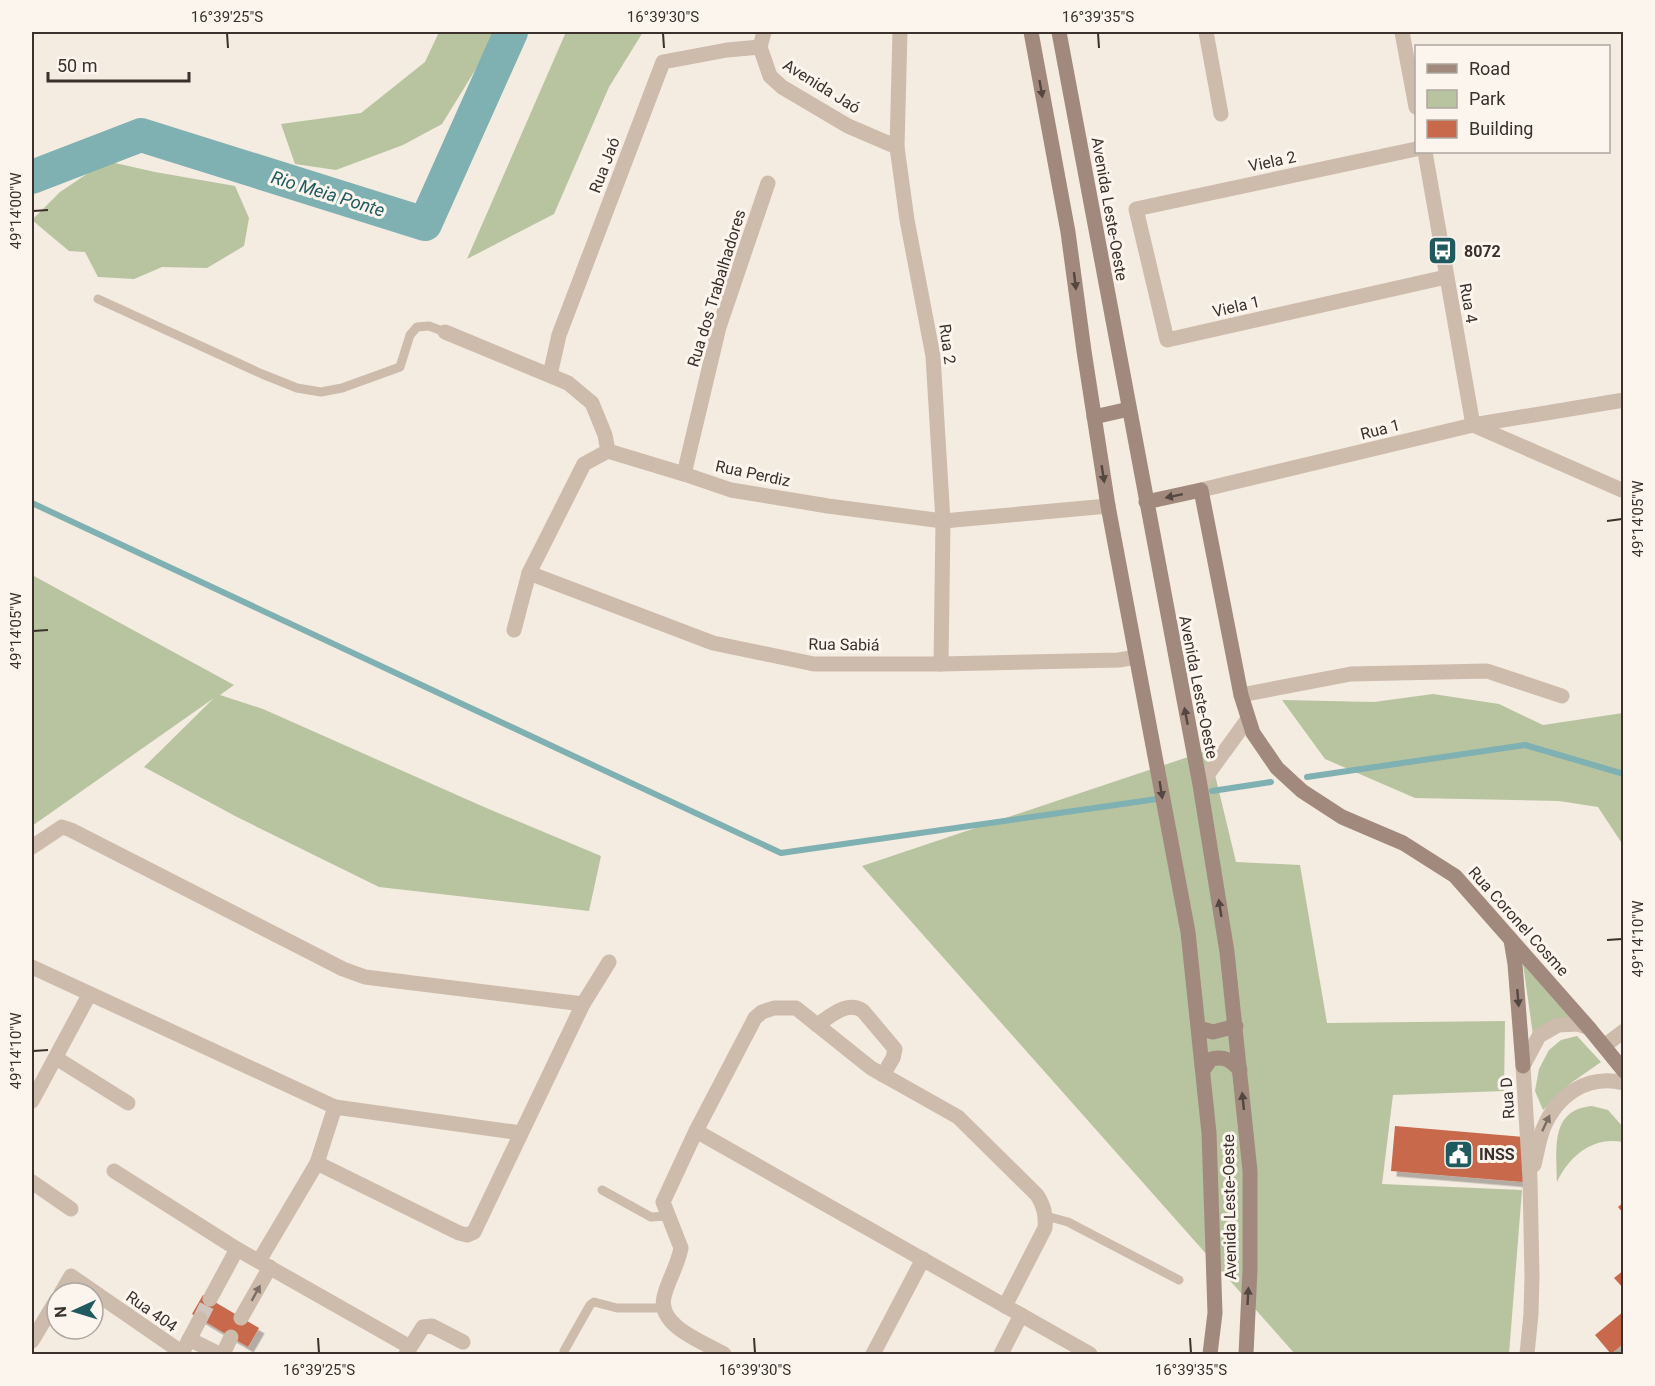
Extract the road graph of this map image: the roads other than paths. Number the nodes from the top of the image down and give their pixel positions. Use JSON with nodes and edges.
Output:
{"nodes":[{"id":1,"x":764,"y":32,"type":"edge"},
{"id":2,"x":900,"y":32,"type":"edge"},
{"id":3,"x":1031,"y":32,"type":"edge"},
{"id":4,"x":1059,"y":32,"type":"edge"},
{"id":5,"x":1206,"y":32,"type":"edge"},
{"id":6,"x":1402,"y":32,"type":"edge"},
{"id":7,"x":759,"y":47,"type":"junction"},
{"id":8,"x":1415,"y":102,"type":"edge"},
{"id":9,"x":1221,"y":114,"type":"dead end"},
{"id":10,"x":897,"y":147,"type":"junction"},
{"id":11,"x":1415,"y":148,"type":"edge"},
{"id":12,"x":1425,"y":153,"type":"edge"},
{"id":13,"x":768,"y":183,"type":"dead end"},
{"id":14,"x":1136,"y":209,"type":"joint"},
{"id":15,"x":1446,"y":277,"type":"junction"},
{"id":16,"x":98,"y":299,"type":"dead end"},
{"id":17,"x":445,"y":332,"type":"joint"},
{"id":18,"x":550,"y":375,"type":"junction"},
{"id":19,"x":1623,"y":400,"type":"edge"},
{"id":20,"x":1129,"y":409,"type":"junction"},
{"id":21,"x":1094,"y":417,"type":"junction"},
{"id":22,"x":1473,"y":425,"type":"junction"},
{"id":23,"x":608,"y":451,"type":"junction"},
{"id":24,"x":684,"y":474,"type":"junction"},
{"id":25,"x":1201,"y":490,"type":"junction"},
{"id":26,"x":1623,"y":491,"type":"edge"},
{"id":27,"x":1146,"y":502,"type":"junction"},
{"id":28,"x":1107,"y":506,"type":"junction"},
{"id":29,"x":943,"y":521,"type":"junction"},
{"id":30,"x":529,"y":573,"type":"junction"},
{"id":31,"x":514,"y":630,"type":"dead end"},
{"id":32,"x":1136,"y":657,"type":"junction"},
{"id":33,"x":941,"y":664,"type":"junction"},
{"id":34,"x":1241,"y":694,"type":"junction"},
{"id":35,"x":1562,"y":696,"type":"dead end"},
{"id":36,"x":1248,"y":718,"type":"junction"},
{"id":37,"x":1200,"y":785,"type":"junction"},
{"id":38,"x":32,"y":847,"type":"edge"},
{"id":39,"x":1511,"y":940,"type":"junction"},
{"id":40,"x":609,"y":962,"type":"dead end"},
{"id":41,"x":32,"y":967,"type":"edge"},
{"id":42,"x":89,"y":995,"type":"junction"},
{"id":43,"x":583,"y":1004,"type":"junction"},
{"id":44,"x":817,"y":1025,"type":"junction"},
{"id":45,"x":1236,"y":1026,"type":"junction"},
{"id":46,"x":1199,"y":1028,"type":"junction"},
{"id":47,"x":1589,"y":1028,"type":"junction"},
{"id":48,"x":1623,"y":1031,"type":"edge"},
{"id":49,"x":1604,"y":1046,"type":"junction"},
{"id":50,"x":56,"y":1058,"type":"junction"},
{"id":51,"x":1523,"y":1066,"type":"junction"},
{"id":52,"x":1203,"y":1070,"type":"junction"},
{"id":53,"x":1240,"y":1070,"type":"junction"},
{"id":54,"x":1623,"y":1071,"type":"edge"},
{"id":55,"x":883,"y":1075,"type":"junction"},
{"id":56,"x":1623,"y":1083,"type":"edge"},
{"id":57,"x":32,"y":1101,"type":"edge"},
{"id":58,"x":128,"y":1103,"type":"dead end"},
{"id":59,"x":335,"y":1107,"type":"junction"},
{"id":60,"x":696,"y":1131,"type":"junction"},
{"id":61,"x":521,"y":1133,"type":"junction"},
{"id":62,"x":317,"y":1163,"type":"junction"},
{"id":63,"x":114,"y":1171,"type":"dead end"},
{"id":64,"x":1530,"y":1179,"type":"junction"},
{"id":65,"x":32,"y":1182,"type":"edge"},
{"id":66,"x":602,"y":1190,"type":"dead end"},
{"id":67,"x":71,"y":1209,"type":"dead end"},
{"id":68,"x":668,"y":1216,"type":"junction"},
{"id":69,"x":1046,"y":1216,"type":"junction"},
{"id":70,"x":237,"y":1249,"type":"junction"},
{"id":71,"x":923,"y":1259,"type":"junction"},
{"id":72,"x":264,"y":1264,"type":"junction"},
{"id":73,"x":1179,"y":1280,"type":"dead end"},
{"id":74,"x":210,"y":1299,"type":"tunnel mouth"},
{"id":75,"x":105,"y":1300,"type":"edge"},
{"id":76,"x":1005,"y":1306,"type":"junction"},
{"id":77,"x":664,"y":1308,"type":"junction"},
{"id":78,"x":1021,"y":1315,"type":"junction"},
{"id":79,"x":200,"y":1318,"type":"tunnel mouth"},
{"id":80,"x":242,"y":1318,"type":"dead end"},
{"id":81,"x":45,"y":1319,"type":"edge"},
{"id":82,"x":231,"y":1337,"type":"dead end"},
{"id":83,"x":189,"y":1339,"type":"junction"},
{"id":84,"x":32,"y":1341,"type":"edge"},
{"id":85,"x":463,"y":1342,"type":"dead end"},
{"id":86,"x":408,"y":1351,"type":"edge"},
{"id":87,"x":564,"y":1351,"type":"dead end"},
{"id":88,"x":183,"y":1354,"type":"edge"},
{"id":89,"x":221,"y":1354,"type":"edge"},
{"id":90,"x":724,"y":1354,"type":"edge"},
{"id":91,"x":873,"y":1354,"type":"edge"},
{"id":92,"x":1001,"y":1354,"type":"edge"},
{"id":93,"x":1090,"y":1354,"type":"edge"},
{"id":94,"x":1210,"y":1354,"type":"edge"},
{"id":95,"x":1246,"y":1354,"type":"edge"},
{"id":96,"x":1527,"y":1354,"type":"edge"}],
"edges":[{"from":1,"to":7,"type":"street"},
{"from":2,"to":10,"type":"street","name":"Rua 2"},
{"from":3,"to":21,"type":"main road","name":"Avenida Leste-Oeste","one_way":true},
{"from":4,"to":20,"type":"main road","name":"Avenida Leste-Oeste"},
{"from":5,"to":9,"type":"street"},
{"from":6,"to":8,"type":"street"},
{"from":7,"to":10,"type":"street","name":"Avenida Jaó"},
{"from":7,"to":18,"type":"street","name":"Rua Jaó"},
{"from":10,"to":29,"type":"street","name":"Rua 2"},
{"from":11,"to":14,"type":"street","name":"Viela 2"},
{"from":12,"to":15,"type":"street","name":"Rua 4"},
{"from":13,"to":24,"type":"street","name":"Rua dos Trabalhadores"},
{"from":14,"to":15,"type":"street","name":"Viela 1"},
{"from":15,"to":22,"type":"street","name":"Rua 4"},
{"from":16,"to":17,"type":"lane"},
{"from":17,"to":18,"type":"street"},
{"from":18,"to":23,"type":"street"},
{"from":19,"to":22,"type":"street","name":"Rua 1"},
{"from":20,"to":21,"type":"main road"},
{"from":20,"to":27,"type":"main road","name":"Avenida Leste-Oeste"},
{"from":21,"to":28,"type":"main road","name":"Avenida Leste-Oeste","one_way":true},
{"from":22,"to":25,"type":"street","name":"Rua 1"},
{"from":22,"to":26,"type":"street"},
{"from":23,"to":24,"type":"street","name":"Rua Perdiz"},
{"from":23,"to":30,"type":"street"},
{"from":24,"to":29,"type":"street","name":"Rua Perdiz"},
{"from":25,"to":27,"type":"main road","name":"Rua 1","one_way":true},
{"from":25,"to":34,"type":"main road","name":"Rua Coronel Cosme"},
{"from":37,"to":27,"type":"main road","name":"Avenida Leste-Oeste","one_way":true},
{"from":28,"to":29,"type":"street","name":"Rua Perdiz"},
{"from":28,"to":32,"type":"main road","name":"Avenida Leste-Oeste"},
{"from":29,"to":33,"type":"street","name":"Rua 2"},
{"from":30,"to":31,"type":"street"},
{"from":30,"to":33,"type":"street","name":"Rua Sabiá"},
{"from":32,"to":33,"type":"street","name":"Rua Sabiá"},
{"from":32,"to":46,"type":"main road","name":"Avenida Leste-Oeste","one_way":true},
{"from":34,"to":35,"type":"street"},
{"from":34,"to":36,"type":"main road","name":"Rua Coronel Cosme"},
{"from":36,"to":37,"type":"street"},
{"from":36,"to":39,"type":"main road","name":"Rua Coronel Cosme"},
{"from":45,"to":37,"type":"main road","name":"Avenida Leste-Oeste","one_way":true},
{"from":38,"to":43,"type":"street"},
{"from":39,"to":47,"type":"main road","name":"Rua Coronel Cosme"},
{"from":39,"to":51,"type":"main road","one_way":true},
{"from":40,"to":43,"type":"street"},
{"from":41,"to":42,"type":"street"},
{"from":42,"to":50,"type":"street"},
{"from":42,"to":59,"type":"street"},
{"from":43,"to":61,"type":"street"},
{"from":44,"to":55,"type":"street"},
{"from":44,"to":55,"type":"street"},
{"from":44,"to":60,"type":"street"},
{"from":45,"to":46,"type":"main road"},
{"from":45,"to":53,"type":"main road","name":"Avenida Leste-Oeste"},
{"from":46,"to":52,"type":"main road","name":"Avenida Leste-Oeste"},
{"from":47,"to":49,"type":"main road","name":"Rua Coronel Cosme"},
{"from":47,"to":51,"type":"street","name":"Rua D"},
{"from":48,"to":49,"type":"street"},
{"from":49,"to":54,"type":"main road","name":"Rua Coronel Cosme"},
{"from":50,"to":57,"type":"street"},
{"from":50,"to":58,"type":"street"},
{"from":51,"to":64,"type":"street","name":"Rua D"},
{"from":52,"to":53,"type":"main road"},
{"from":52,"to":94,"type":"main road","name":"Avenida Leste-Oeste"},
{"from":95,"to":53,"type":"main road","name":"Avenida Leste-Oeste","one_way":true},
{"from":55,"to":69,"type":"street"},
{"from":64,"to":56,"type":"street","name":"Rua D","one_way":true},
{"from":59,"to":61,"type":"street"},
{"from":59,"to":62,"type":"street"},
{"from":60,"to":68,"type":"street"},
{"from":60,"to":71,"type":"street"},
{"from":61,"to":62,"type":"street"},
{"from":62,"to":72,"type":"street"},
{"from":63,"to":70,"type":"street"},
{"from":64,"to":96,"type":"street","name":"Rua D"},
{"from":65,"to":67,"type":"street"},
{"from":66,"to":68,"type":"lane"},
{"from":68,"to":77,"type":"street"},
{"from":69,"to":73,"type":"lane"},
{"from":69,"to":76,"type":"street"},
{"from":70,"to":72,"type":"street"},
{"from":70,"to":74,"type":"street"},
{"from":71,"to":76,"type":"street"},
{"from":71,"to":91,"type":"street"},
{"from":80,"to":72,"type":"street","one_way":true},
{"from":72,"to":86,"type":"street"},
{"from":75,"to":88,"type":"street","name":"Rua 404"},
{"from":76,"to":78,"type":"street"},
{"from":77,"to":87,"type":"lane"},
{"from":77,"to":90,"type":"street"},
{"from":78,"to":92,"type":"street"},
{"from":78,"to":93,"type":"street"},
{"from":79,"to":83,"type":"street"},
{"from":81,"to":84,"type":"street"},
{"from":82,"to":89,"type":"street"},
{"from":83,"to":88,"type":"street"},
{"from":83,"to":89,"type":"street"},
{"from":85,"to":86,"type":"street"}]}
